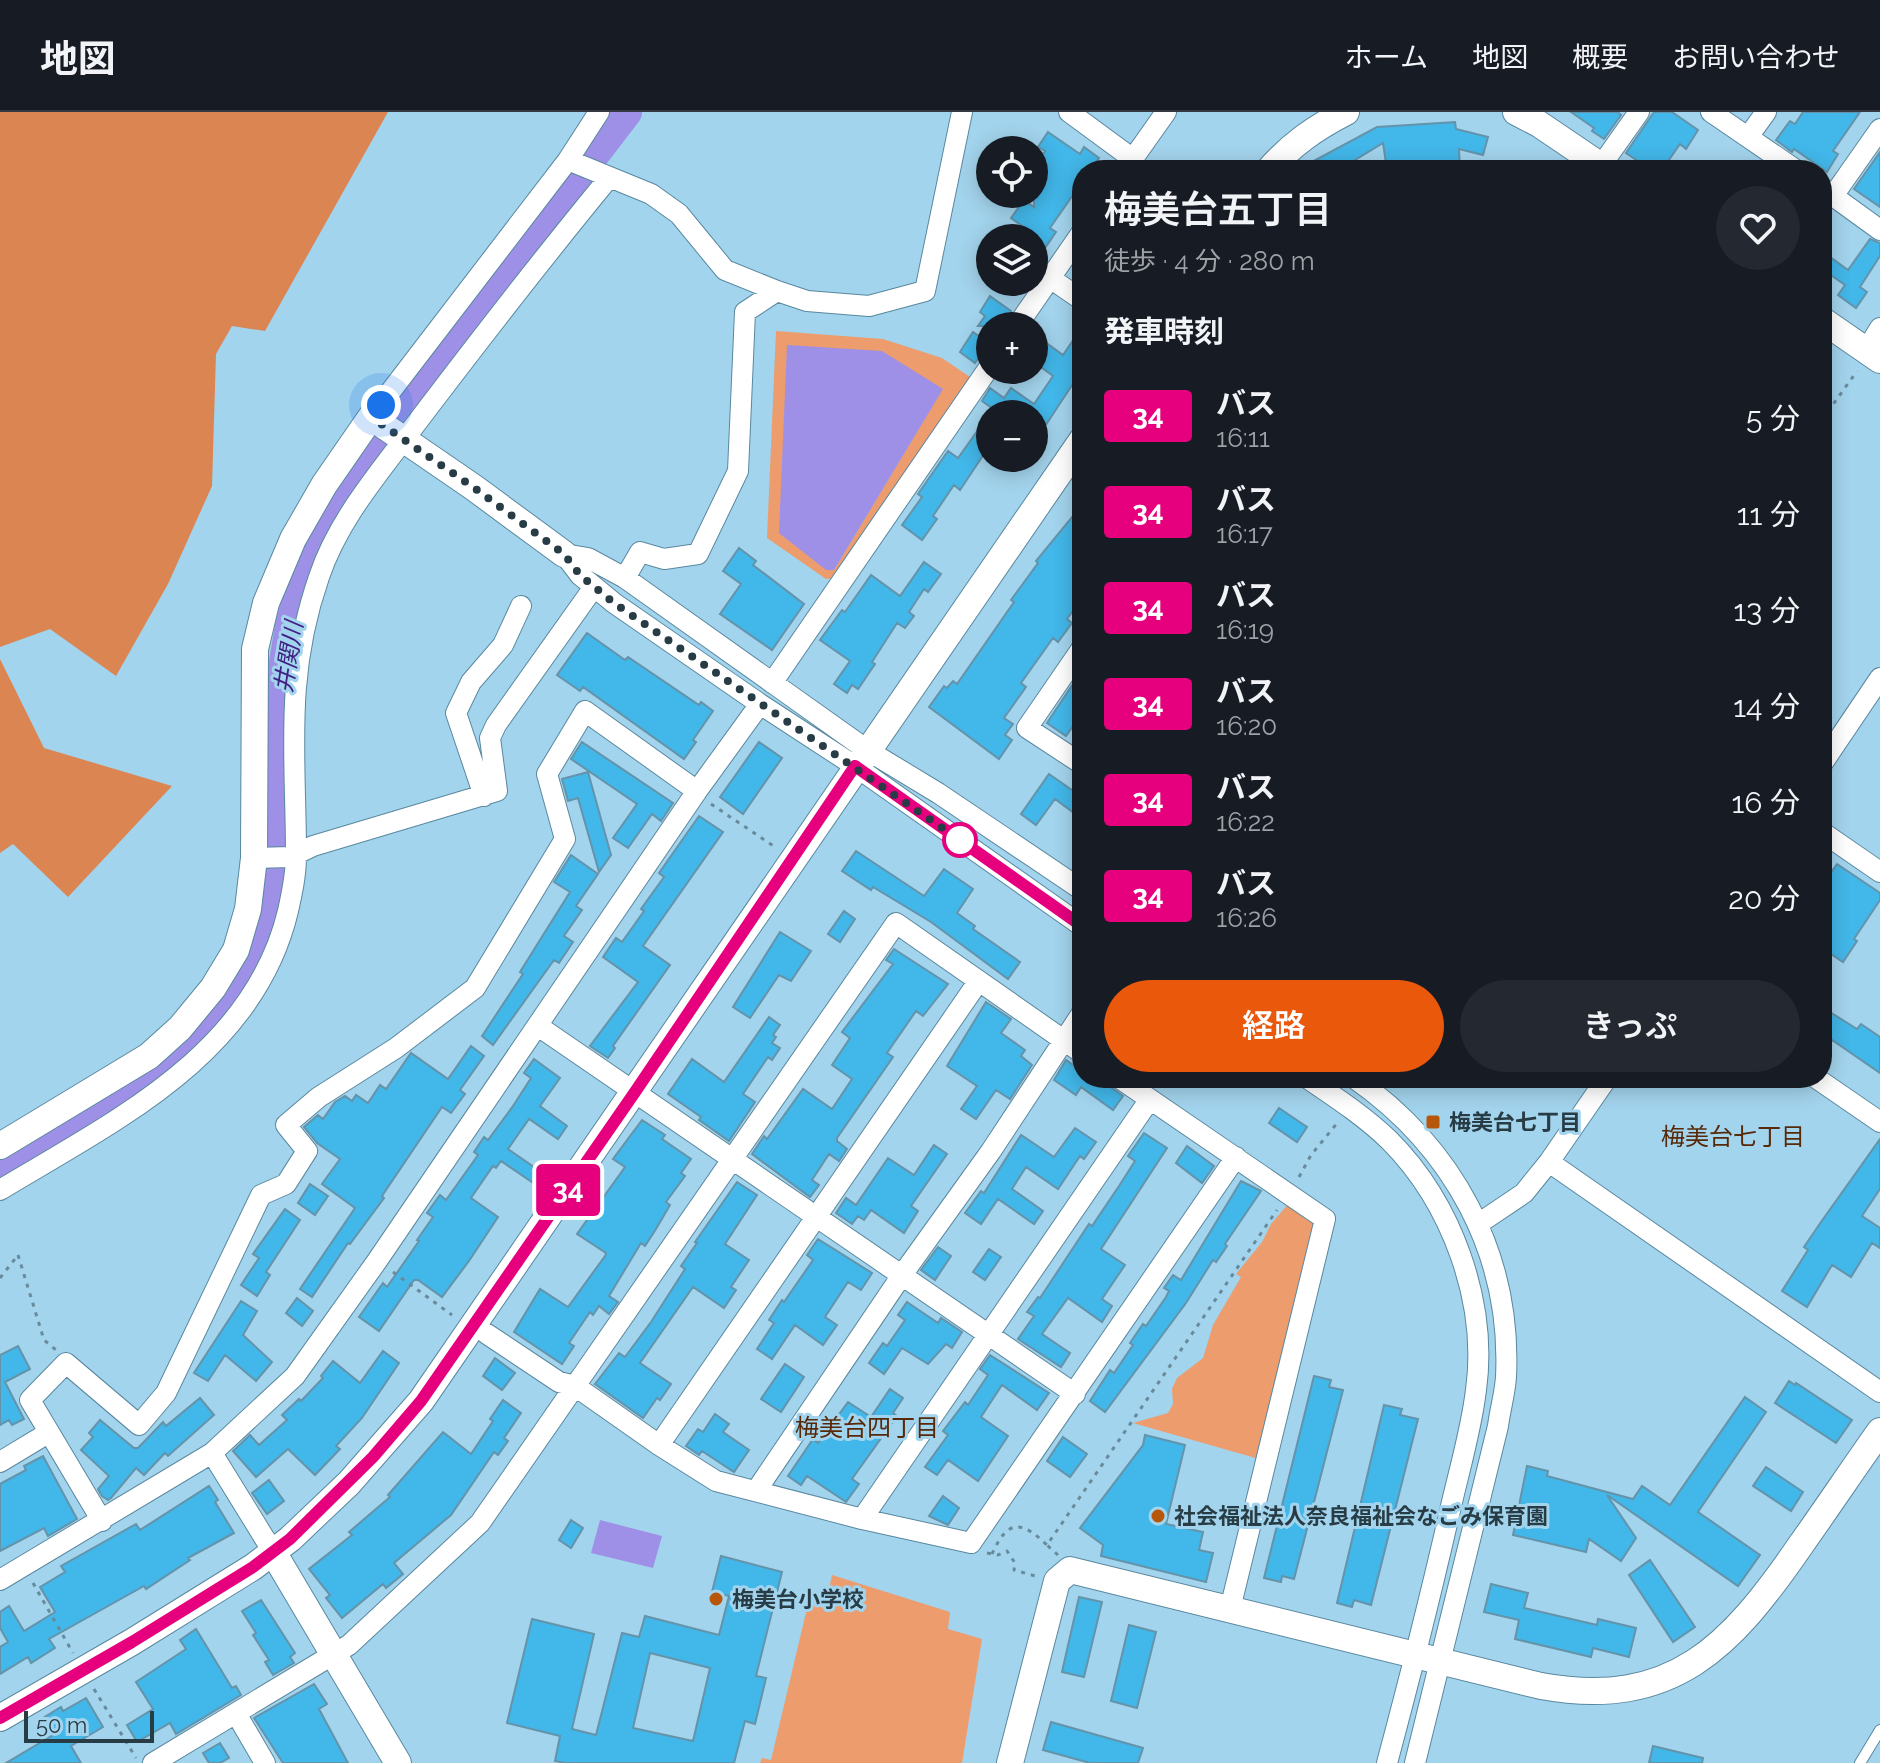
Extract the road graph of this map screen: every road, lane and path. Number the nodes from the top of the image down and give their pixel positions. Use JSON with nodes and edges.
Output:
{"nodes":[{"id":1,"x":599,"y":112,"type":"edge"},
{"id":2,"x":962,"y":112,"type":"edge"},
{"id":3,"x":1069,"y":112,"type":"edge"},
{"id":4,"x":1166,"y":112,"type":"edge"},
{"id":5,"x":1346,"y":112,"type":"edge"},
{"id":6,"x":1516,"y":112,"type":"edge"},
{"id":7,"x":1639,"y":112,"type":"edge"},
{"id":8,"x":1711,"y":112,"type":"edge"},
{"id":9,"x":1766,"y":112,"type":"edge"},
{"id":10,"x":1880,"y":129,"type":"edge"},
{"id":11,"x":1748,"y":137,"type":"junction"},
{"id":12,"x":568,"y":160,"type":"junction"},
{"id":13,"x":1124,"y":160,"type":"edge"},
{"id":14,"x":1132,"y":160,"type":"edge"},
{"id":15,"x":1278,"y":160,"type":"edge"},
{"id":16,"x":1591,"y":160,"type":"edge"},
{"id":17,"x":1607,"y":160,"type":"edge"},
{"id":18,"x":1781,"y":160,"type":"edge"},
{"id":19,"x":608,"y":179,"type":"junction"},
{"id":20,"x":1832,"y":187,"type":"edge"},
{"id":21,"x":1832,"y":195,"type":"edge"},
{"id":22,"x":1880,"y":230,"type":"edge"},
{"id":23,"x":1072,"y":246,"type":"edge"},
{"id":24,"x":1050,"y":278,"type":"junction"},
{"id":25,"x":777,"y":291,"type":"junction"},
{"id":26,"x":1072,"y":293,"type":"edge"},
{"id":27,"x":1027,"y":312,"type":"edge"},
{"id":28,"x":1832,"y":327,"type":"edge"},
{"id":29,"x":1880,"y":328,"type":"edge"},
{"id":30,"x":1873,"y":355,"type":"edge"},
{"id":31,"x":978,"y":384,"type":"edge"},
{"id":32,"x":1832,"y":406,"type":"edge"},
{"id":33,"x":371,"y":417,"type":"junction"},
{"id":34,"x":404,"y":440,"type":"junction"},
{"id":35,"x":1072,"y":454,"type":"edge"},
{"id":36,"x":564,"y":554,"type":"junction"},
{"id":37,"x":625,"y":578,"type":"junction"},
{"id":38,"x":594,"y":587,"type":"junction"},
{"id":39,"x":521,"y":606,"type":"dead end"},
{"id":40,"x":1072,"y":663,"type":"edge"},
{"id":41,"x":1880,"y":678,"type":"edge"},
{"id":42,"x":772,"y":683,"type":"junction"},
{"id":43,"x":760,"y":704,"type":"junction"},
{"id":44,"x":1832,"y":749,"type":"edge"},
{"id":45,"x":1072,"y":757,"type":"edge"},
{"id":46,"x":861,"y":758,"type":"junction"},
{"id":47,"x":697,"y":791,"type":"junction"},
{"id":48,"x":484,"y":796,"type":"junction"},
{"id":49,"x":1832,"y":839,"type":"edge"},
{"id":50,"x":780,"y":851,"type":"dead end"},
{"id":51,"x":278,"y":857,"type":"junction"},
{"id":52,"x":1880,"y":872,"type":"edge"},
{"id":53,"x":1072,"y":883,"type":"edge"},
{"id":54,"x":1072,"y":918,"type":"edge"},
{"id":55,"x":978,"y":982,"type":"junction"},
{"id":56,"x":538,"y":1026,"type":"junction"},
{"id":57,"x":1072,"y":1028,"type":"edge"},
{"id":58,"x":1063,"y":1041,"type":"junction"},
{"id":59,"x":1072,"y":1047,"type":"edge"},
{"id":60,"x":1134,"y":1088,"type":"edge"},
{"id":61,"x":1321,"y":1088,"type":"edge"},
{"id":62,"x":1366,"y":1088,"type":"edge"},
{"id":63,"x":1600,"y":1088,"type":"edge"},
{"id":64,"x":1831,"y":1088,"type":"edge"},
{"id":65,"x":635,"y":1092,"type":"junction"},
{"id":66,"x":1150,"y":1099,"type":"junction"},
{"id":67,"x":1340,"y":1119,"type":"dead end"},
{"id":68,"x":1880,"y":1122,"type":"edge"},
{"id":69,"x":0,"y":1146,"type":"edge"},
{"id":70,"x":1236,"y":1157,"type":"junction"},
{"id":71,"x":732,"y":1158,"type":"junction"},
{"id":72,"x":1549,"y":1162,"type":"junction"},
{"id":73,"x":0,"y":1190,"type":"edge"},
{"id":74,"x":1289,"y":1195,"type":"junction"},
{"id":75,"x":817,"y":1216,"type":"junction"},
{"id":76,"x":1478,"y":1224,"type":"junction"},
{"id":77,"x":377,"y":1261,"type":"junction"},
{"id":78,"x":902,"y":1275,"type":"junction"},
{"id":79,"x":0,"y":1278,"type":"edge"},
{"id":80,"x":459,"y":1319,"type":"dead end"},
{"id":81,"x":487,"y":1334,"type":"dead end"},
{"id":82,"x":989,"y":1335,"type":"junction"},
{"id":83,"x":66,"y":1363,"type":"junction"},
{"id":84,"x":575,"y":1386,"type":"junction"},
{"id":85,"x":1880,"y":1392,"type":"edge"},
{"id":86,"x":1075,"y":1394,"type":"junction"},
{"id":87,"x":1880,"y":1431,"type":"edge"},
{"id":88,"x":48,"y":1433,"type":"junction"},
{"id":89,"x":659,"y":1445,"type":"junction"},
{"id":90,"x":212,"y":1453,"type":"junction"},
{"id":91,"x":0,"y":1462,"type":"edge"},
{"id":92,"x":756,"y":1491,"type":"junction"},
{"id":93,"x":862,"y":1519,"type":"junction"},
{"id":94,"x":102,"y":1521,"type":"junction"},
{"id":95,"x":971,"y":1543,"type":"junction"},
{"id":96,"x":1047,"y":1545,"type":"junction"},
{"id":97,"x":273,"y":1552,"type":"junction"},
{"id":98,"x":992,"y":1554,"type":"junction"},
{"id":99,"x":1071,"y":1558,"type":"dead end"},
{"id":100,"x":23,"y":1566,"type":"junction"},
{"id":101,"x":1038,"y":1576,"type":"dead end"},
{"id":102,"x":0,"y":1580,"type":"edge"},
{"id":103,"x":1230,"y":1609,"type":"junction"},
{"id":104,"x":334,"y":1655,"type":"junction"},
{"id":105,"x":74,"y":1656,"type":"dead end"},
{"id":106,"x":1428,"y":1658,"type":"junction"},
{"id":107,"x":90,"y":1682,"type":"dead end"},
{"id":108,"x":237,"y":1715,"type":"junction"},
{"id":109,"x":0,"y":1718,"type":"edge"},
{"id":110,"x":1880,"y":1730,"type":"edge"},
{"id":111,"x":139,"y":1763,"type":"edge"},
{"id":112,"x":153,"y":1763,"type":"edge"},
{"id":113,"x":265,"y":1763,"type":"edge"},
{"id":114,"x":398,"y":1763,"type":"edge"},
{"id":115,"x":1010,"y":1763,"type":"edge"},
{"id":116,"x":1387,"y":1763,"type":"edge"},
{"id":117,"x":1415,"y":1763,"type":"edge"},
{"id":118,"x":1860,"y":1763,"type":"edge"}],
"edges":[{"from":1,"to":12,"type":"street"},
{"from":2,"to":25,"type":"street"},
{"from":3,"to":13,"type":"street"},
{"from":4,"to":14,"type":"street"},
{"from":5,"to":15,"type":"street"},
{"from":6,"to":16,"type":"street"},
{"from":7,"to":17,"type":"street"},
{"from":8,"to":11,"type":"street"},
{"from":9,"to":11,"type":"street"},
{"from":10,"to":20,"type":"street"},
{"from":11,"to":18,"type":"street"},
{"from":12,"to":19,"type":"street"},
{"from":12,"to":33,"type":"street"},
{"from":19,"to":25,"type":"street"},
{"from":19,"to":34,"type":"street"},
{"from":21,"to":22,"type":"street"},
{"from":23,"to":24,"type":"street"},
{"from":24,"to":26,"type":"street"},
{"from":24,"to":27,"type":"street"},
{"from":25,"to":37,"type":"street"},
{"from":28,"to":30,"type":"street"},
{"from":29,"to":30,"type":"street"},
{"from":30,"to":32,"type":"path"},
{"from":31,"to":42,"type":"street"},
{"from":33,"to":34,"type":"street"},
{"from":33,"to":51,"type":"street"},
{"from":34,"to":36,"type":"street"},
{"from":34,"to":51,"type":"street"},
{"from":35,"to":46,"type":"street"},
{"from":36,"to":37,"type":"street"},
{"from":36,"to":38,"type":"street"},
{"from":37,"to":42,"type":"street"},
{"from":38,"to":43,"type":"street"},
{"from":38,"to":48,"type":"street"},
{"from":39,"to":48,"type":"street"},
{"from":40,"to":45,"type":"street"},
{"from":41,"to":44,"type":"street"},
{"from":42,"to":46,"type":"street"},
{"from":43,"to":46,"type":"street"},
{"from":43,"to":47,"type":"street"},
{"from":46,"to":53,"type":"street"},
{"from":46,"to":54,"type":"street"},
{"from":46,"to":65,"type":"street"},
{"from":47,"to":50,"type":"path"},
{"from":47,"to":56,"type":"street"},
{"from":47,"to":83,"type":"street"},
{"from":48,"to":51,"type":"street"},
{"from":49,"to":52,"type":"street"},
{"from":51,"to":69,"type":"street"},
{"from":51,"to":73,"type":"street"},
{"from":55,"to":58,"type":"street"},
{"from":55,"to":71,"type":"street"},
{"from":55,"to":75,"type":"street"},
{"from":56,"to":65,"type":"street"},
{"from":56,"to":77,"type":"street"},
{"from":57,"to":58,"type":"street"},
{"from":58,"to":59,"type":"street"},
{"from":58,"to":78,"type":"street"},
{"from":60,"to":66,"type":"street"},
{"from":61,"to":106,"type":"street"},
{"from":62,"to":76,"type":"street"},
{"from":63,"to":72,"type":"street"},
{"from":64,"to":68,"type":"street"},
{"from":65,"to":71,"type":"street"},
{"from":65,"to":97,"type":"street"},
{"from":66,"to":70,"type":"street"},
{"from":66,"to":82,"type":"street"},
{"from":67,"to":74,"type":"path"},
{"from":70,"to":74,"type":"street"},
{"from":70,"to":86,"type":"street"},
{"from":71,"to":75,"type":"street"},
{"from":71,"to":84,"type":"street"},
{"from":72,"to":76,"type":"street"},
{"from":72,"to":85,"type":"street"},
{"from":74,"to":96,"type":"path"},
{"from":74,"to":103,"type":"street"},
{"from":75,"to":78,"type":"street"},
{"from":75,"to":89,"type":"street"},
{"from":76,"to":106,"type":"street"},
{"from":77,"to":80,"type":"path"},
{"from":77,"to":90,"type":"street"},
{"from":78,"to":82,"type":"street"},
{"from":78,"to":92,"type":"street"},
{"from":79,"to":83,"type":"path"},
{"from":81,"to":84,"type":"street"},
{"from":82,"to":86,"type":"street"},
{"from":82,"to":93,"type":"street"},
{"from":83,"to":88,"type":"street"},
{"from":84,"to":89,"type":"street"},
{"from":84,"to":104,"type":"street"},
{"from":86,"to":95,"type":"street"},
{"from":87,"to":106,"type":"street"},
{"from":88,"to":91,"type":"street"},
{"from":88,"to":94,"type":"street"},
{"from":89,"to":92,"type":"street"},
{"from":90,"to":94,"type":"street"},
{"from":90,"to":97,"type":"street"},
{"from":92,"to":93,"type":"street"},
{"from":93,"to":95,"type":"street"},
{"from":94,"to":100,"type":"street"},
{"from":95,"to":98,"type":"path"},
{"from":96,"to":98,"type":"path"},
{"from":96,"to":99,"type":"path"},
{"from":97,"to":104,"type":"street"},
{"from":97,"to":109,"type":"street"},
{"from":98,"to":101,"type":"path"},
{"from":100,"to":102,"type":"street"},
{"from":100,"to":105,"type":"path"},
{"from":103,"to":106,"type":"street"},
{"from":103,"to":115,"type":"street"},
{"from":104,"to":108,"type":"street"},
{"from":104,"to":114,"type":"street"},
{"from":106,"to":116,"type":"street"},
{"from":106,"to":117,"type":"street"},
{"from":107,"to":111,"type":"path"},
{"from":108,"to":112,"type":"street"},
{"from":108,"to":113,"type":"street"},
{"from":110,"to":118,"type":"lane"}]}
